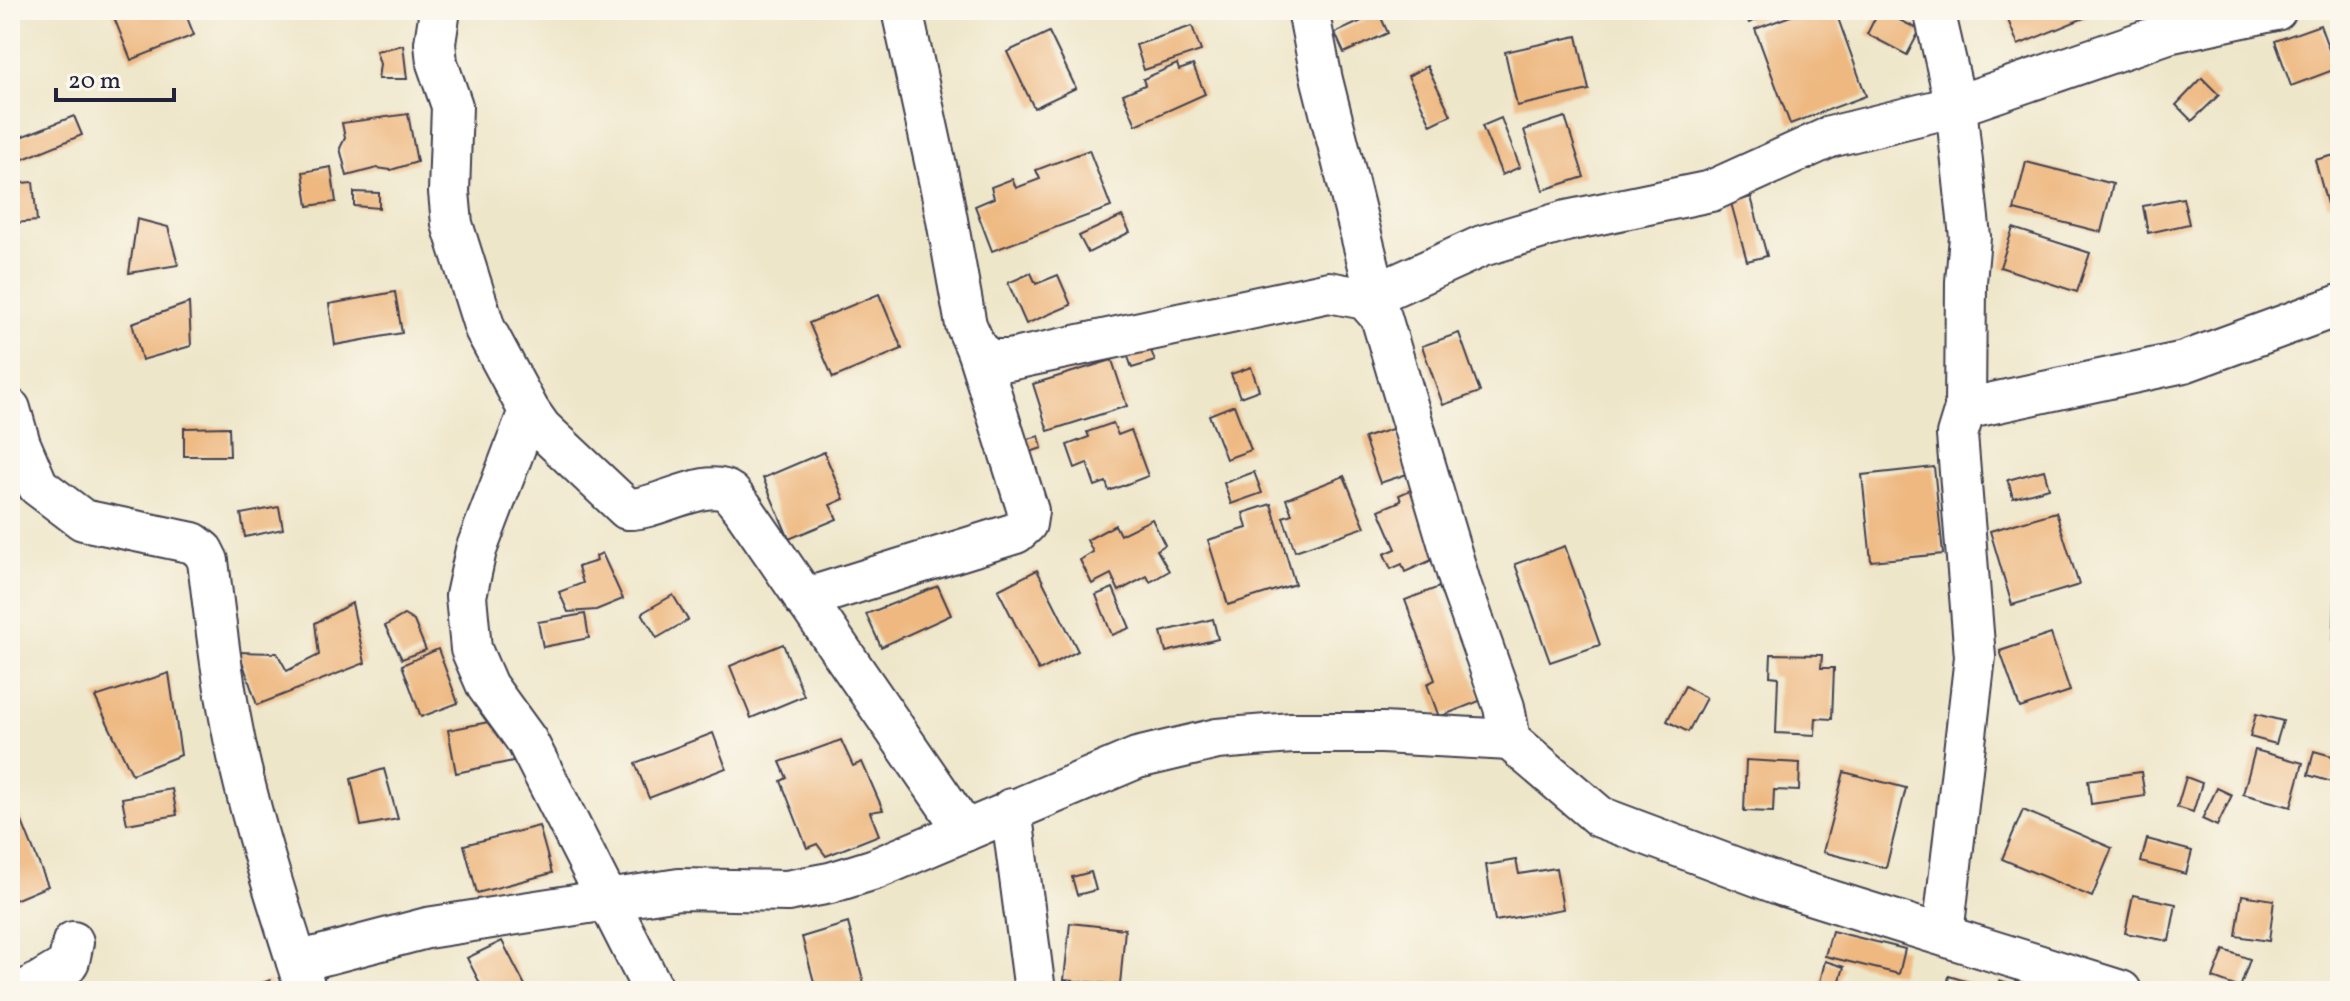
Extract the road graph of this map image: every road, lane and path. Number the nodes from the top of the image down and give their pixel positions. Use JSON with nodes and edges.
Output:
{"nodes":[{"id":1,"x":440,"y":10,"type":"edge"},
{"id":2,"x":902,"y":10,"type":"edge"},
{"id":3,"x":1308,"y":10,"type":"edge"},
{"id":4,"x":1934,"y":10,"type":"edge"},
{"id":5,"x":2276,"y":10,"type":"edge"},
{"id":6,"x":1956,"y":106,"type":"junction"},
{"id":7,"x":1370,"y":296,"type":"junction"},
{"id":8,"x":2340,"y":305,"type":"edge"},
{"id":9,"x":977,"y":350,"type":"junction"},
{"id":10,"x":10,"y":409,"type":"edge"},
{"id":11,"x":1965,"y":409,"type":"junction"},
{"id":12,"x":529,"y":411,"type":"junction"},
{"id":13,"x":804,"y":599,"type":"junction"},
{"id":14,"x":1510,"y":740,"type":"junction"},
{"id":15,"x":1011,"y":809,"type":"junction"},
{"id":16,"x":965,"y":831,"type":"junction"},
{"id":17,"x":609,"y":900,"type":"junction"},
{"id":18,"x":1943,"y":934,"type":"junction"},
{"id":19,"x":73,"y":942,"type":"dead end"},
{"id":20,"x":301,"y":976,"type":"edge"},
{"id":21,"x":25,"y":991,"type":"edge"},
{"id":22,"x":654,"y":991,"type":"edge"},
{"id":23,"x":1035,"y":991,"type":"edge"},
{"id":24,"x":2121,"y":991,"type":"edge"}],
"edges":[{"from":1,"to":12,"type":"street"},
{"from":2,"to":9,"type":"street"},
{"from":3,"to":7,"type":"street"},
{"from":4,"to":6,"type":"street"},
{"from":5,"to":6,"type":"street"},
{"from":6,"to":7,"type":"street"},
{"from":6,"to":11,"type":"street"},
{"from":7,"to":9,"type":"street"},
{"from":7,"to":14,"type":"street"},
{"from":8,"to":11,"type":"street"},
{"from":9,"to":13,"type":"street"},
{"from":10,"to":20,"type":"street"},
{"from":11,"to":18,"type":"street"},
{"from":12,"to":13,"type":"street"},
{"from":12,"to":17,"type":"street"},
{"from":13,"to":16,"type":"street"},
{"from":14,"to":15,"type":"street"},
{"from":14,"to":18,"type":"street"},
{"from":15,"to":16,"type":"street"},
{"from":15,"to":23,"type":"street"},
{"from":16,"to":17,"type":"street"},
{"from":17,"to":20,"type":"street"},
{"from":17,"to":22,"type":"street"},
{"from":18,"to":24,"type":"street"},
{"from":19,"to":21,"type":"street"}]}
